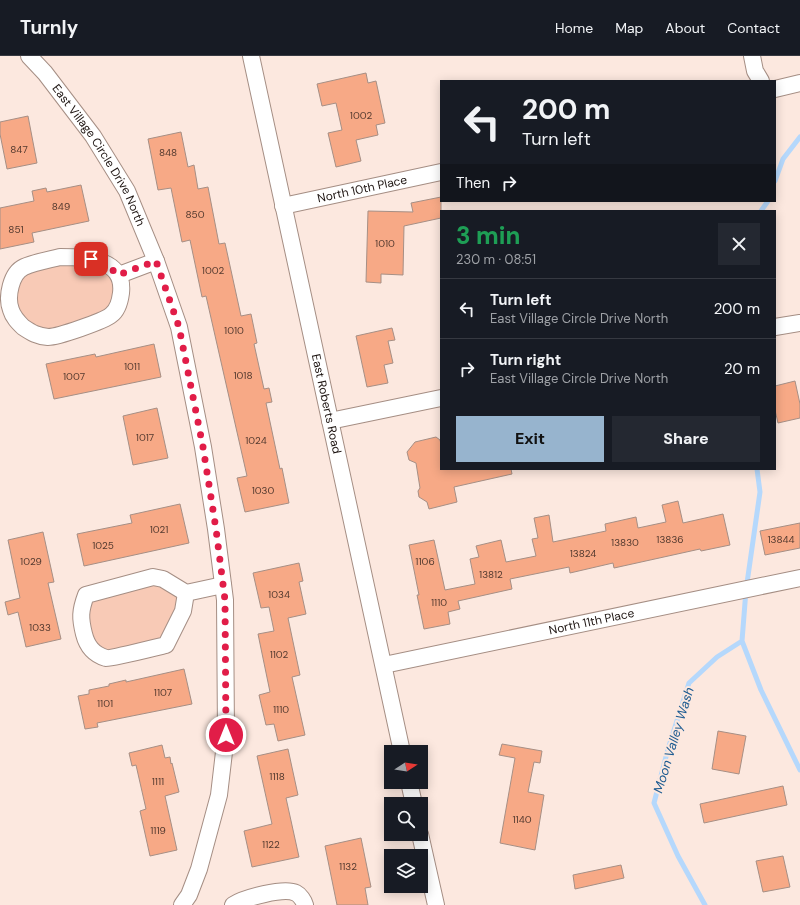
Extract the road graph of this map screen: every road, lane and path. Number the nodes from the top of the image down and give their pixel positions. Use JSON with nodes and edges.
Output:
{"nodes":[{"id":1,"x":30,"y":56,"type":"edge"},
{"id":2,"x":251,"y":56,"type":"edge"},
{"id":3,"x":752,"y":56,"type":"edge"},
{"id":4,"x":760,"y":80,"type":"edge"},
{"id":5,"x":800,"y":83,"type":"edge"},
{"id":6,"x":776,"y":88,"type":"edge"},
{"id":7,"x":440,"y":172,"type":"edge"},
{"id":8,"x":283,"y":206,"type":"junction"},
{"id":9,"x":156,"y":261,"type":"junction"},
{"id":10,"x":118,"y":275,"type":"junction"},
{"id":11,"x":800,"y":323,"type":"edge"},
{"id":12,"x":776,"y":327,"type":"edge"},
{"id":13,"x":440,"y":398,"type":"edge"},
{"id":14,"x":330,"y":421,"type":"junction"},
{"id":15,"x":800,"y":578,"type":"edge"},
{"id":16,"x":223,"y":585,"type":"junction"},
{"id":17,"x":186,"y":593,"type":"junction"},
{"id":18,"x":384,"y":665,"type":"junction"},
{"id":19,"x":401,"y":745,"type":"edge"},
{"id":20,"x":422,"y":841,"type":"edge"},
{"id":21,"x":189,"y":902,"type":"edge"},
{"id":22,"x":233,"y":905,"type":"edge"},
{"id":23,"x":305,"y":905,"type":"edge"},
{"id":24,"x":436,"y":905,"type":"edge"}],
"edges":[{"from":1,"to":9,"type":"street","name":"East Village Circle Drive North"},
{"from":2,"to":8,"type":"street","name":"East Roberts Road"},
{"from":3,"to":4,"type":"street"},
{"from":5,"to":6,"type":"street"},
{"from":7,"to":8,"type":"street","name":"North 10th Place"},
{"from":8,"to":14,"type":"street","name":"East Roberts Road"},
{"from":9,"to":10,"type":"street"},
{"from":9,"to":16,"type":"street","name":"East Village Circle Drive North"},
{"from":10,"to":10,"type":"street"},
{"from":11,"to":12,"type":"street"},
{"from":13,"to":14,"type":"street"},
{"from":14,"to":18,"type":"street","name":"East Roberts Road"},
{"from":15,"to":18,"type":"street","name":"North 11th Place"},
{"from":16,"to":17,"type":"street"},
{"from":16,"to":21,"type":"street","name":"East Village Circle Drive North"},
{"from":17,"to":17,"type":"street"},
{"from":18,"to":19,"type":"street","name":"East Roberts Road"},
{"from":20,"to":24,"type":"street"},
{"from":22,"to":23,"type":"street"}]}
